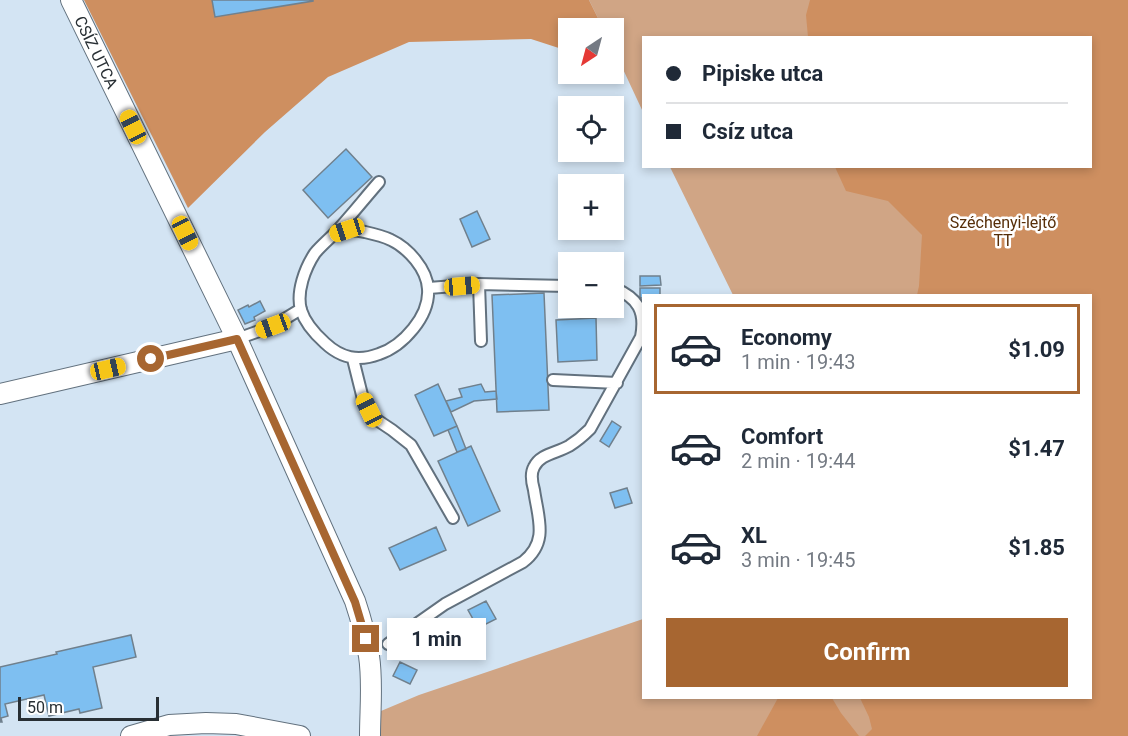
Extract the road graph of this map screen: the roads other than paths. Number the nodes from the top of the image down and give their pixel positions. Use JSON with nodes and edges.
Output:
{"nodes":[{"id":1,"x":71,"y":0,"type":"edge"},
{"id":2,"x":379,"y":182,"type":"dead end"},
{"id":3,"x":334,"y":235,"type":"junction"},
{"id":4,"x":479,"y":284,"type":"junction"},
{"id":5,"x":558,"y":286,"type":"edge"},
{"id":6,"x":429,"y":288,"type":"junction"},
{"id":7,"x":624,"y":293,"type":"edge"},
{"id":8,"x":301,"y":309,"type":"junction"},
{"id":9,"x":642,"y":314,"type":"edge"},
{"id":10,"x":642,"y":331,"type":"edge"},
{"id":11,"x":237,"y":339,"type":"junction"},
{"id":12,"x":481,"y":341,"type":"dead end"},
{"id":13,"x":353,"y":358,"type":"junction"},
{"id":14,"x":554,"y":380,"type":"dead end"},
{"id":15,"x":617,"y":383,"type":"junction"},
{"id":16,"x":0,"y":394,"type":"edge"},
{"id":17,"x":453,"y":518,"type":"dead end"},
{"id":18,"x":388,"y":644,"type":"dead end"},
{"id":19,"x":131,"y":736,"type":"edge"},
{"id":20,"x":300,"y":736,"type":"edge"},
{"id":21,"x":370,"y":736,"type":"edge"}],
"edges":[{"from":1,"to":11,"type":"street","name":"CSÍZ UTCA"},
{"from":2,"to":3,"type":"lane"},
{"from":3,"to":6,"type":"lane"},
{"from":3,"to":8,"type":"lane"},
{"from":4,"to":5,"type":"lane"},
{"from":4,"to":6,"type":"lane"},
{"from":4,"to":12,"type":"lane"},
{"from":6,"to":13,"type":"lane"},
{"from":7,"to":9,"type":"lane"},
{"from":8,"to":11,"type":"lane"},
{"from":8,"to":13,"type":"lane"},
{"from":10,"to":15,"type":"lane"},
{"from":11,"to":16,"type":"street"},
{"from":11,"to":21,"type":"street","name":"CSÍZ UTCA"},
{"from":13,"to":17,"type":"lane"},
{"from":14,"to":15,"type":"lane"},
{"from":15,"to":18,"type":"lane"},
{"from":19,"to":20,"type":"street"}]}
